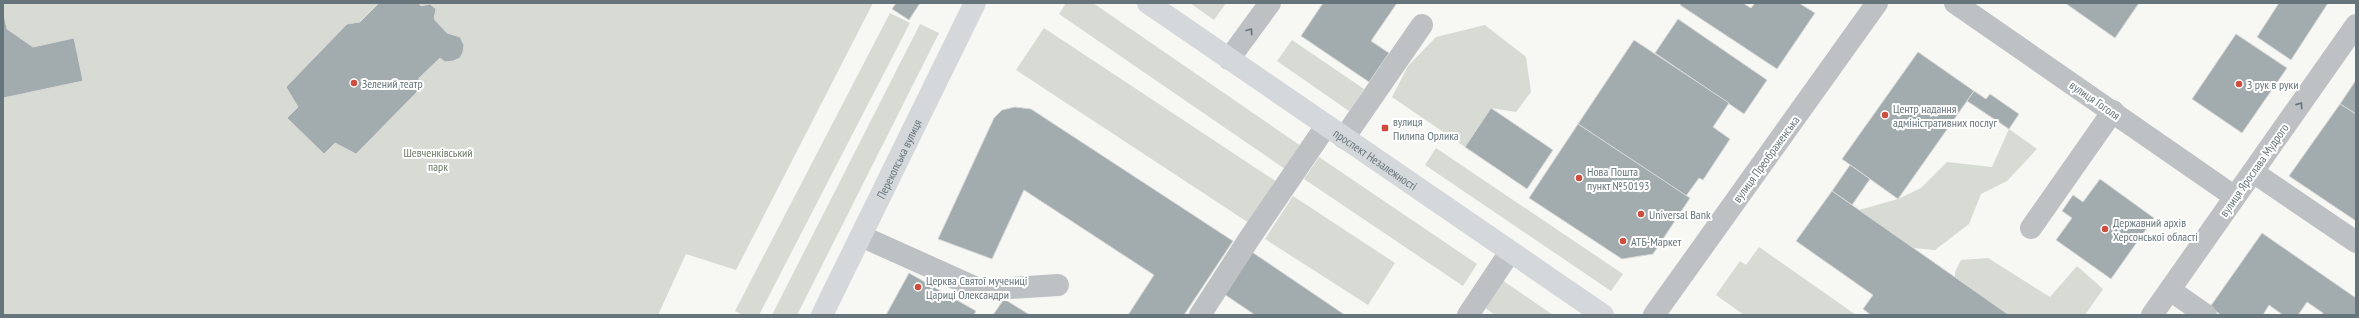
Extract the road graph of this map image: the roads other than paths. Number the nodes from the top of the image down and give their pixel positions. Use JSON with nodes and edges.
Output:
{"nodes":[{"id":1,"x":975,"y":3,"type":"edge"},
{"id":2,"x":1148,"y":3,"type":"edge"},
{"id":3,"x":1270,"y":3,"type":"edge"},
{"id":4,"x":1877,"y":3,"type":"edge"},
{"id":5,"x":1955,"y":3,"type":"edge"},
{"id":6,"x":1422,"y":25,"type":"dead end"},
{"id":7,"x":2356,"y":25,"type":"edge"},
{"id":8,"x":1230,"y":59,"type":"junction"},
{"id":9,"x":2113,"y":111,"type":"junction"},
{"id":10,"x":1335,"y":132,"type":"junction"},
{"id":11,"x":2253,"y":172,"type":"junction"},
{"id":12,"x":2235,"y":197,"type":"junction"},
{"id":13,"x":2031,"y":228,"type":"dead end"},
{"id":14,"x":860,"y":236,"type":"junction"},
{"id":15,"x":2356,"y":242,"type":"edge"},
{"id":16,"x":1510,"y":252,"type":"junction"},
{"id":17,"x":1058,"y":284,"type":"dead end"},
{"id":18,"x":2170,"y":290,"type":"junction"},
{"id":19,"x":822,"y":315,"type":"edge"},
{"id":20,"x":1200,"y":315,"type":"edge"},
{"id":21,"x":1468,"y":315,"type":"edge"},
{"id":22,"x":1603,"y":315,"type":"edge"},
{"id":23,"x":1654,"y":315,"type":"edge"},
{"id":24,"x":2152,"y":315,"type":"edge"},
{"id":25,"x":2206,"y":315,"type":"edge"}],
"edges":[{"from":1,"to":14,"type":"main road","name":"Перекопська вулиця"},
{"from":2,"to":8,"type":"main road","name":"проспект Незалежності"},
{"from":8,"to":3,"type":"street","one_way":true},
{"from":4,"to":23,"type":"street","name":"вулиця Преображенська"},
{"from":5,"to":9,"type":"street","name":"вулиця Гоголя"},
{"from":6,"to":10,"type":"street"},
{"from":11,"to":7,"type":"street","name":"вулиця Ярослава Мудрого","one_way":true},
{"from":8,"to":10,"type":"main road","name":"проспект Незалежності"},
{"from":9,"to":12,"type":"street","name":"вулиця Гоголя"},
{"from":9,"to":13,"type":"street"},
{"from":10,"to":16,"type":"main road","name":"проспект Незалежності"},
{"from":10,"to":20,"type":"street"},
{"from":11,"to":12,"type":"street","name":"вулиця Ярослава Мудрого"},
{"from":11,"to":15,"type":"street"},
{"from":12,"to":18,"type":"street","name":"вулиця Ярослава Мудрого"},
{"from":14,"to":17,"type":"street"},
{"from":14,"to":19,"type":"main road","name":"Перекопська вулиця"},
{"from":16,"to":21,"type":"street"},
{"from":16,"to":22,"type":"main road","name":"проспект Незалежності"},
{"from":18,"to":24,"type":"street","name":"вулиця Ярослава Мудрого"},
{"from":18,"to":25,"type":"street"}]}
